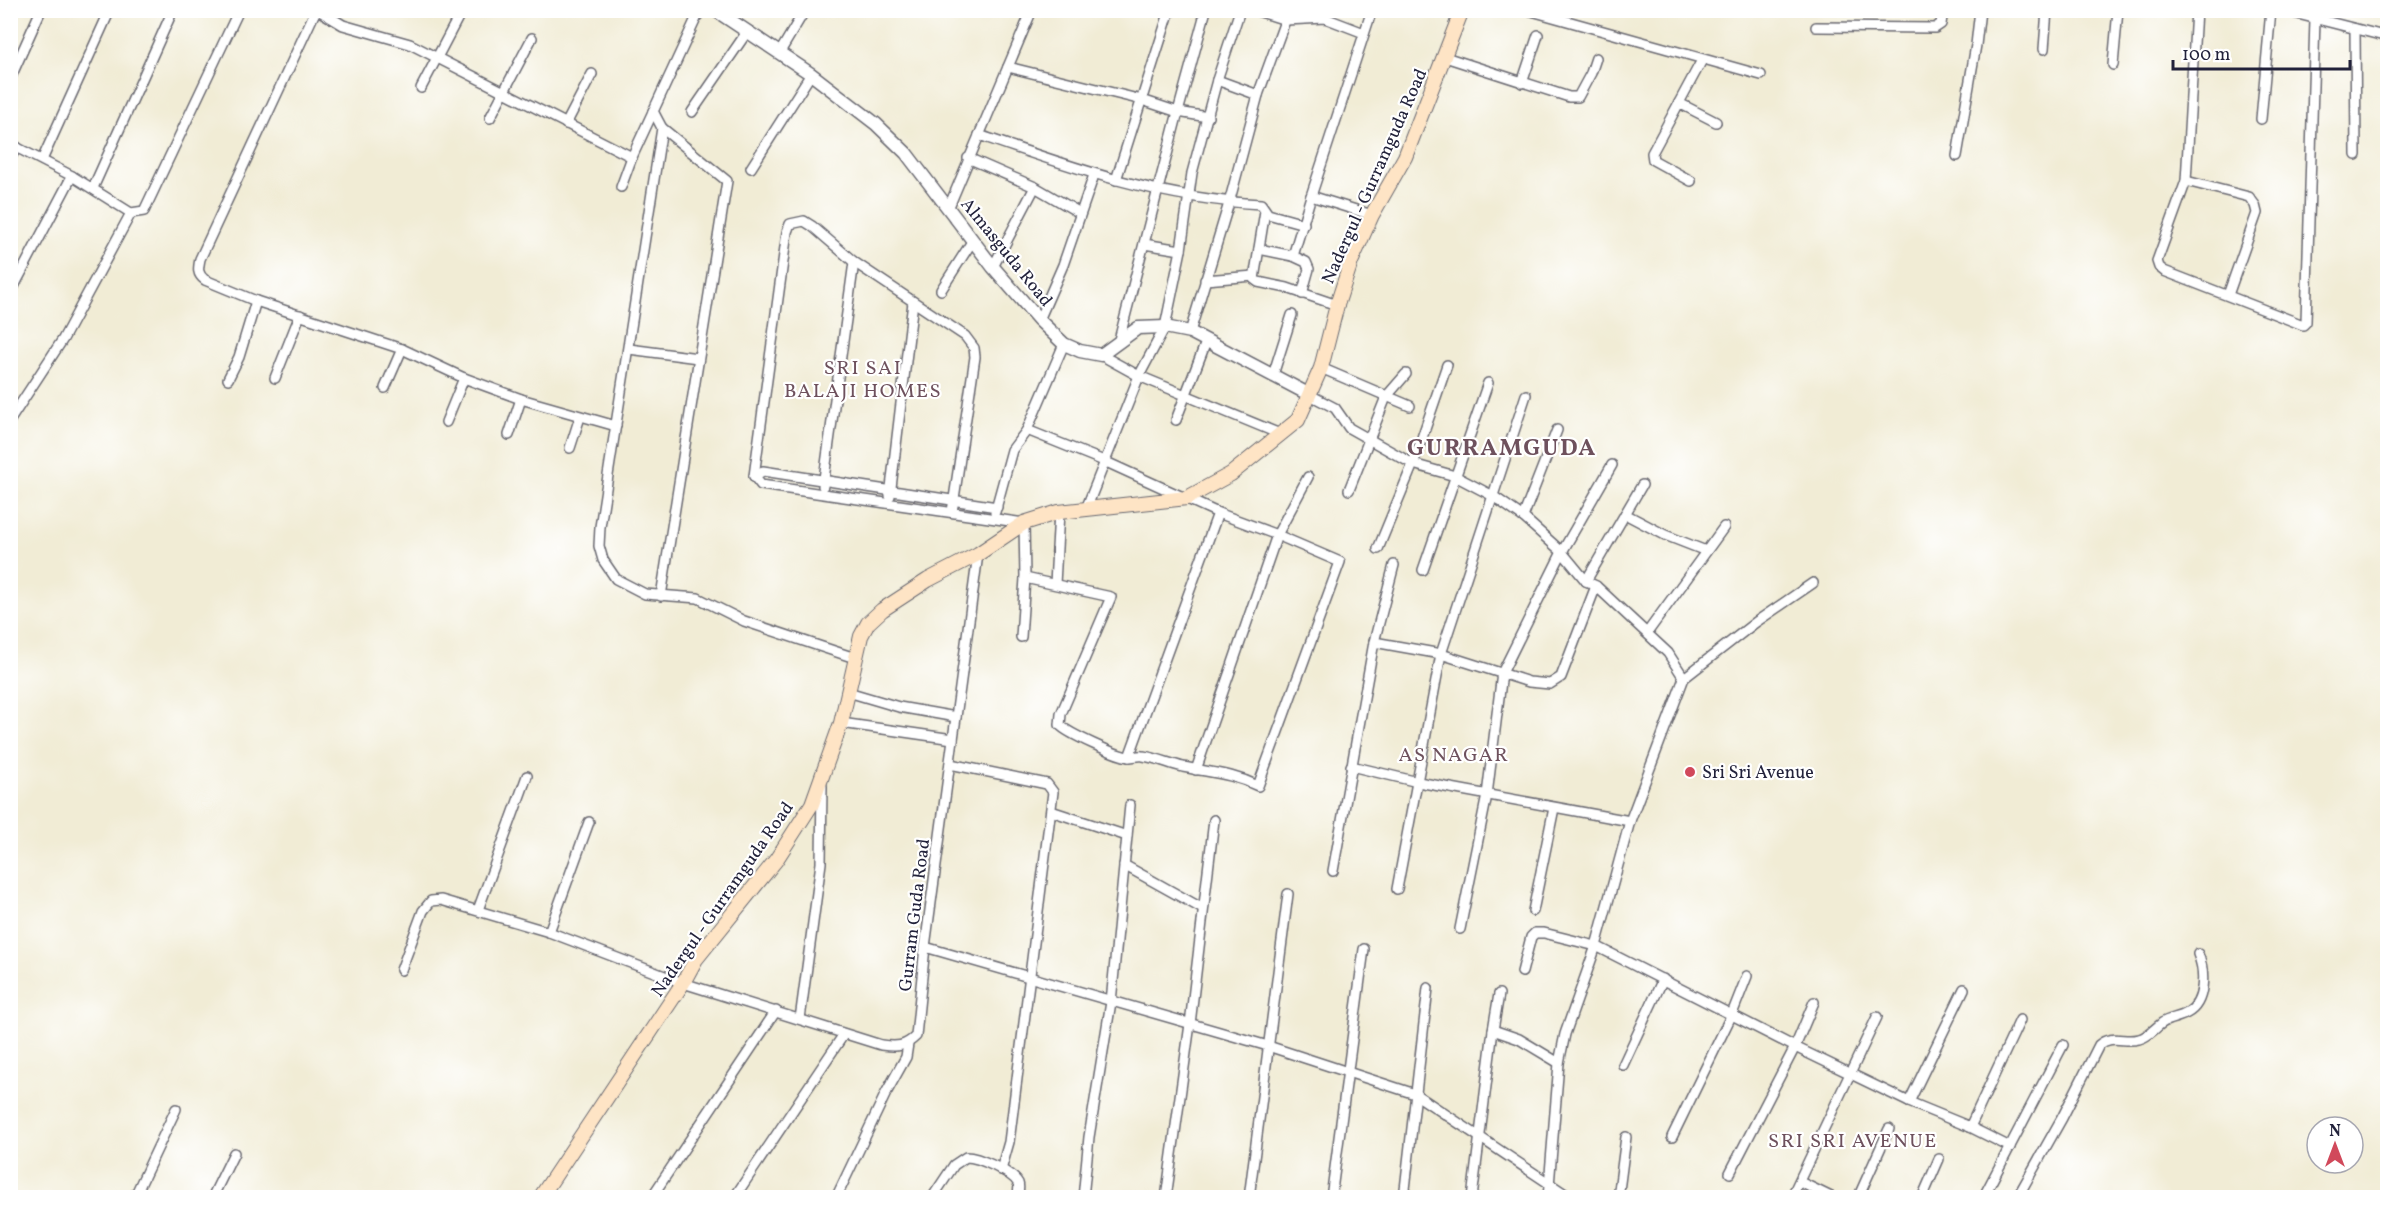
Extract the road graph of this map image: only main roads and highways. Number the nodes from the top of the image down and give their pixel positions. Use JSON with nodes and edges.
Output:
{"nodes":[{"id":1,"x":1462,"y":10,"type":"edge"},
{"id":2,"x":540,"y":1197,"type":"edge"}],
"edges":[{"from":1,"to":2,"type":"main road","name":"Nadergul - Gurramguda Road"}]}
